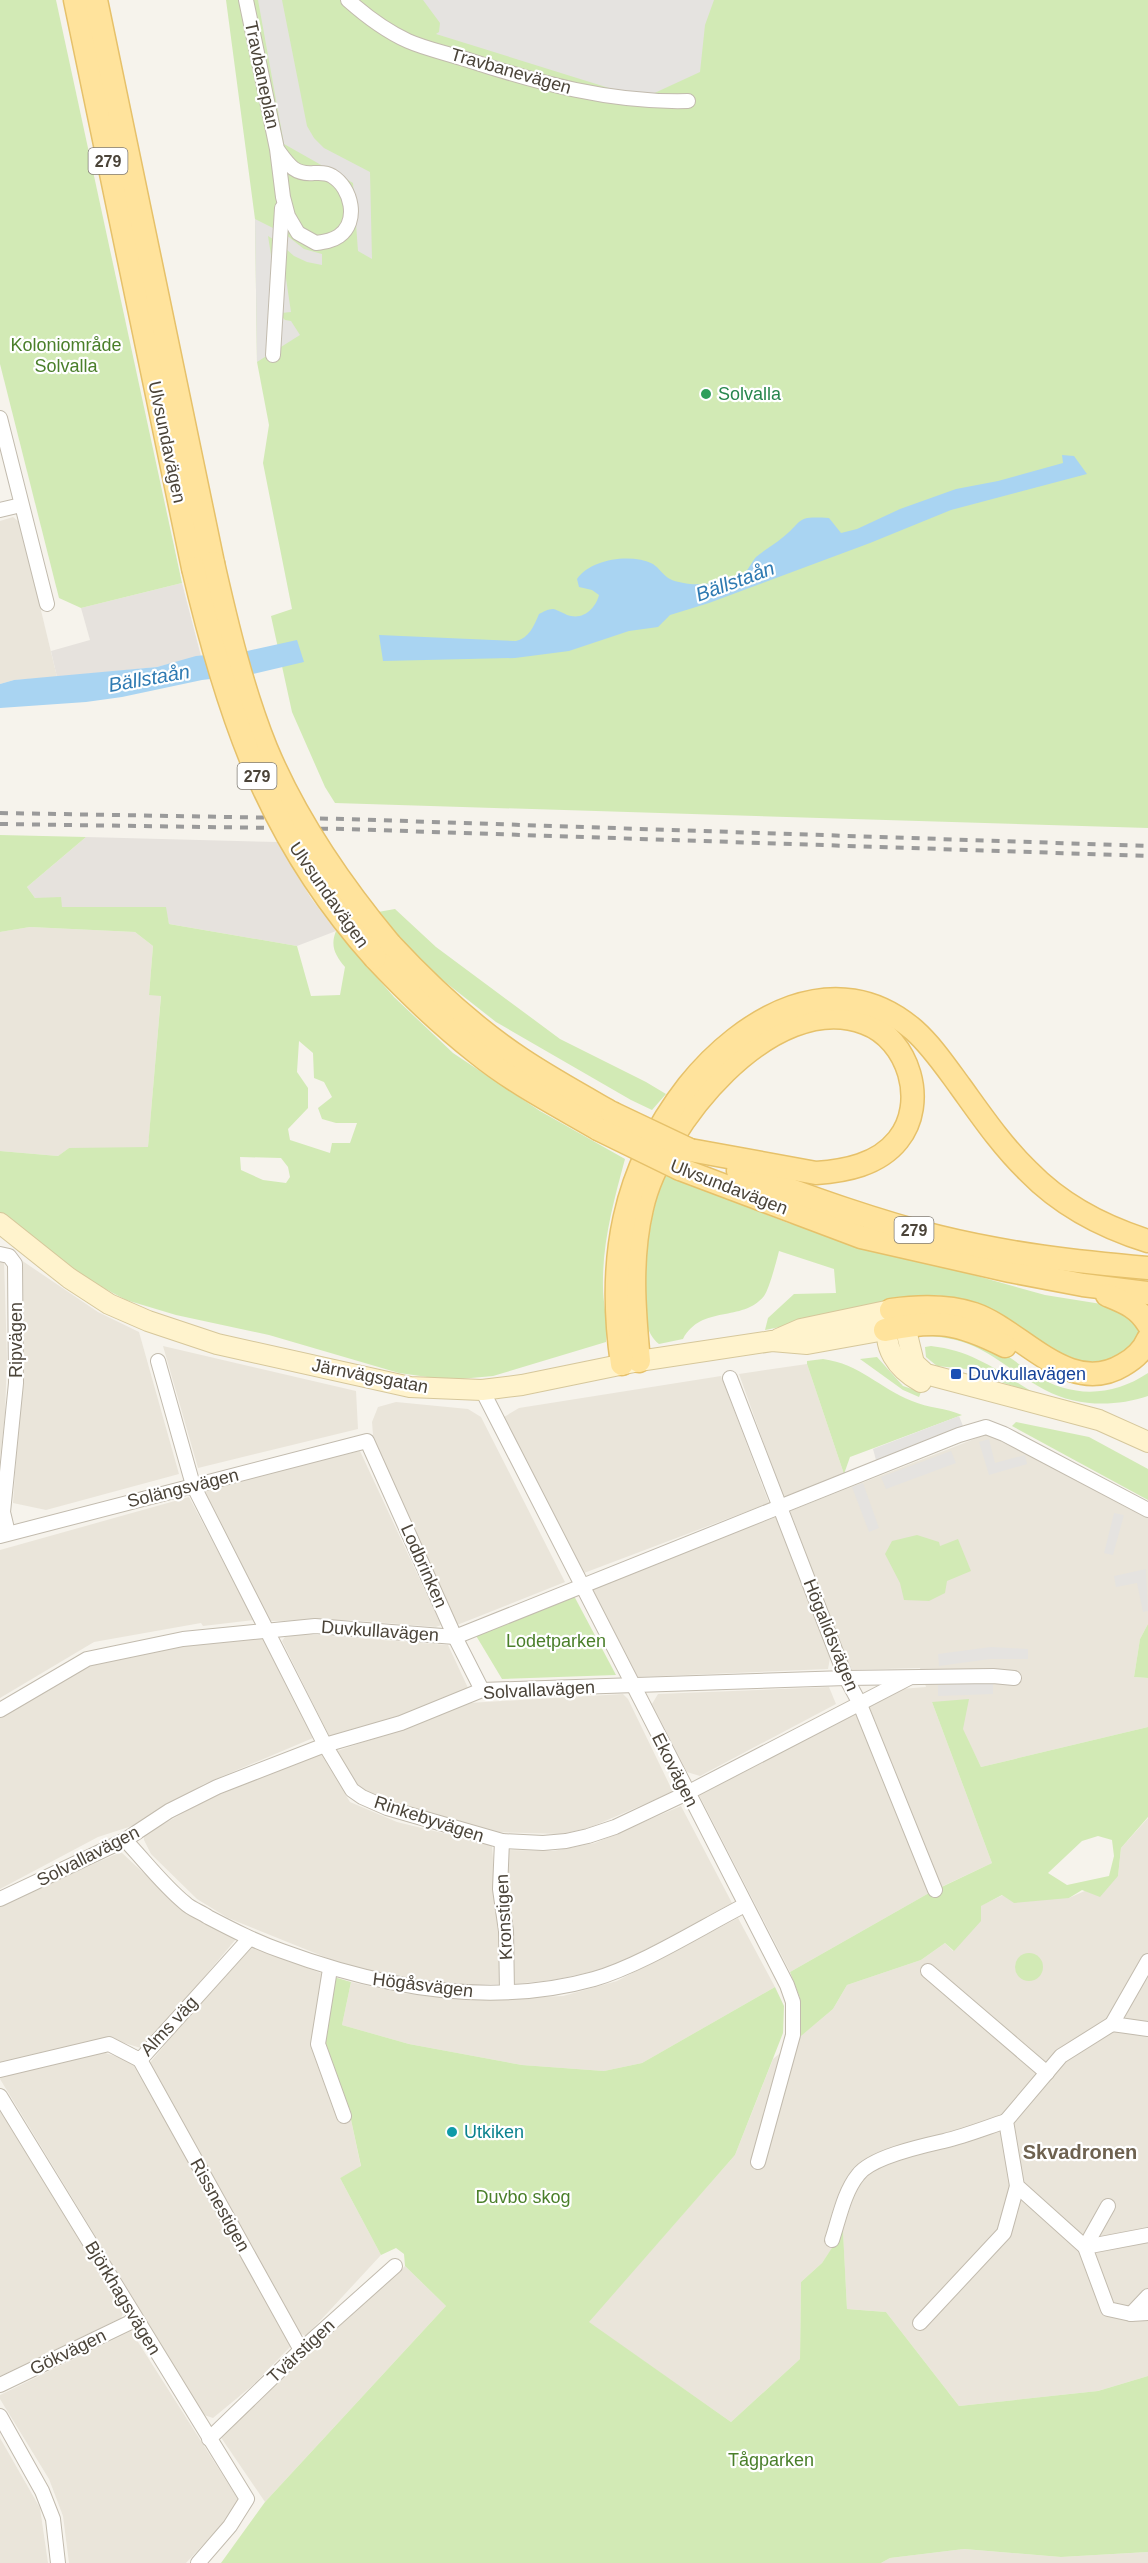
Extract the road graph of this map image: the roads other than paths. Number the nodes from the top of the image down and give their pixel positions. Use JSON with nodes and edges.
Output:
{"nodes":[{"id":1,"x":75,"y":0,"type":"edge"},
{"id":2,"x":96,"y":0,"type":"edge"},
{"id":3,"x":246,"y":0,"type":"edge"},
{"id":4,"x":348,"y":0,"type":"edge"},
{"id":5,"x":688,"y":101,"type":"dead end"},
{"id":6,"x":278,"y":149,"type":"junction"},
{"id":7,"x":283,"y":197,"type":"junction"},
{"id":8,"x":273,"y":355,"type":"dead end"},
{"id":9,"x":0,"y":418,"type":"edge"},
{"id":10,"x":21,"y":505,"type":"junction"},
{"id":11,"x":0,"y":510,"type":"edge"},
{"id":12,"x":203,"y":565,"type":"junction"},
{"id":13,"x":47,"y":604,"type":"dead end"},
{"id":14,"x":685,"y":1159,"type":"junction"},
{"id":15,"x":0,"y":1223,"type":"edge"},
{"id":16,"x":1148,"y":1241,"type":"edge"},
{"id":17,"x":5,"y":1255,"type":"edge"},
{"id":18,"x":1148,"y":1268,"type":"edge"},
{"id":19,"x":1083,"y":1285,"type":"junction"},
{"id":20,"x":1148,"y":1293,"type":"edge"},
{"id":21,"x":894,"y":1322,"type":"junction"},
{"id":22,"x":1148,"y":1324,"type":"edge"},
{"id":23,"x":1148,"y":1340,"type":"edge"},
{"id":24,"x":158,"y":1361,"type":"dead end"},
{"id":25,"x":631,"y":1363,"type":"junction"},
{"id":26,"x":1148,"y":1364,"type":"edge"},
{"id":27,"x":730,"y":1378,"type":"dead end"},
{"id":28,"x":482,"y":1390,"type":"junction"},
{"id":29,"x":367,"y":1441,"type":"joint"},
{"id":30,"x":1148,"y":1442,"type":"edge"},
{"id":31,"x":193,"y":1485,"type":"junction"},
{"id":32,"x":780,"y":1506,"type":"junction"},
{"id":33,"x":1148,"y":1510,"type":"edge"},
{"id":34,"x":1,"y":1511,"type":"edge"},
{"id":35,"x":4,"y":1534,"type":"edge"},
{"id":36,"x":581,"y":1586,"type":"junction"},
{"id":37,"x":268,"y":1631,"type":"junction"},
{"id":38,"x":455,"y":1637,"type":"junction"},
{"id":39,"x":846,"y":1678,"type":"junction"},
{"id":40,"x":909,"y":1678,"type":"junction"},
{"id":41,"x":1014,"y":1678,"type":"dead end"},
{"id":42,"x":633,"y":1687,"type":"junction"},
{"id":43,"x":482,"y":1690,"type":"junction"},
{"id":44,"x":859,"y":1702,"type":"junction"},
{"id":45,"x":0,"y":1710,"type":"edge"},
{"id":46,"x":325,"y":1745,"type":"junction"},
{"id":47,"x":687,"y":1792,"type":"junction"},
{"id":48,"x":125,"y":1840,"type":"junction"},
{"id":49,"x":502,"y":1841,"type":"junction"},
{"id":50,"x":935,"y":1890,"type":"dead end"},
{"id":51,"x":0,"y":1899,"type":"edge"},
{"id":52,"x":746,"y":1905,"type":"junction"},
{"id":53,"x":249,"y":1939,"type":"junction"},
{"id":54,"x":1148,"y":1961,"type":"edge"},
{"id":55,"x":330,"y":1969,"type":"junction"},
{"id":56,"x":928,"y":1971,"type":"dead end"},
{"id":57,"x":507,"y":1992,"type":"junction"},
{"id":58,"x":1112,"y":2024,"type":"junction"},
{"id":59,"x":1148,"y":2029,"type":"edge"},
{"id":60,"x":140,"y":2060,"type":"junction"},
{"id":61,"x":0,"y":2070,"type":"edge"},
{"id":62,"x":1047,"y":2073,"type":"junction"},
{"id":63,"x":0,"y":2096,"type":"edge"},
{"id":64,"x":344,"y":2116,"type":"dead end"},
{"id":65,"x":1006,"y":2121,"type":"junction"},
{"id":66,"x":758,"y":2162,"type":"dead end"},
{"id":67,"x":1017,"y":2186,"type":"junction"},
{"id":68,"x":1108,"y":2206,"type":"dead end"},
{"id":69,"x":1148,"y":2235,"type":"edge"},
{"id":70,"x":832,"y":2240,"type":"dead end"},
{"id":71,"x":1085,"y":2247,"type":"junction"},
{"id":72,"x":395,"y":2265,"type":"dead end"},
{"id":73,"x":1148,"y":2296,"type":"edge"},
{"id":74,"x":1148,"y":2313,"type":"edge"},
{"id":75,"x":1131,"y":2314,"type":"junction"},
{"id":76,"x":135,"y":2320,"type":"junction"},
{"id":77,"x":920,"y":2323,"type":"dead end"},
{"id":78,"x":301,"y":2350,"type":"junction"},
{"id":79,"x":0,"y":2385,"type":"edge"},
{"id":80,"x":0,"y":2415,"type":"edge"},
{"id":81,"x":209,"y":2439,"type":"junction"},
{"id":82,"x":58,"y":2563,"type":"edge"},
{"id":83,"x":198,"y":2563,"type":"edge"}],
"edges":[{"from":1,"to":12,"type":"main road","name":"Ulvsundavägen","number":"279"},
{"from":2,"to":12,"type":"main road","name":"Ulvsundavägen","number":"279"},
{"from":3,"to":6,"type":"street","name":"Travbaneplan"},
{"from":4,"to":5,"type":"street","name":"Travbanevägen"},
{"from":6,"to":7,"type":"street","name":"Travbaneplan"},
{"from":6,"to":7,"type":"street","name":"Travbaneplan"},
{"from":7,"to":8,"type":"street"},
{"from":9,"to":10,"type":"street"},
{"from":10,"to":11,"type":"street"},
{"from":10,"to":13,"type":"street"},
{"from":12,"to":14,"type":"main road","name":"Ulvsundavägen","number":"279","bridge":true},
{"from":14,"to":18,"type":"main road","name":"Ulvsundavägen","number":"279"},
{"from":14,"to":19,"type":"main road","name":"Ulvsundavägen","number":"279"},
{"from":14,"to":25,"type":"main road"},
{"from":15,"to":28,"type":"street","name":"Järnvägsgatan"},
{"from":16,"to":25,"type":"main road"},
{"from":17,"to":34,"type":"street","name":"Ripvägen"},
{"from":19,"to":20,"type":"main road","name":"Ulvsundavägen","number":"279"},
{"from":19,"to":22,"type":"main road"},
{"from":21,"to":23,"type":"main road"},
{"from":21,"to":25,"type":"street","name":"Järnvägsgatan"},
{"from":21,"to":26,"type":"main road"},
{"from":21,"to":30,"type":"street"},
{"from":24,"to":31,"type":"street","name":"Rinkebyvägen"},
{"from":25,"to":28,"type":"street","name":"Järnvägsgatan"},
{"from":27,"to":32,"type":"street","name":"Högalidsvägen"},
{"from":28,"to":36,"type":"street","name":"Ekovägen"},
{"from":29,"to":31,"type":"street","name":"Solängsvägen"},
{"from":29,"to":38,"type":"street","name":"Lodbrinken"},
{"from":31,"to":35,"type":"street","name":"Solängsvägen"},
{"from":31,"to":37,"type":"street","name":"Rinkebyvägen"},
{"from":32,"to":33,"type":"street","name":"Duvkullavägen"},
{"from":32,"to":36,"type":"street","name":"Duvkullavägen"},
{"from":32,"to":39,"type":"street","name":"Högalidsvägen"},
{"from":34,"to":35,"type":"street","name":"Ripvägen"},
{"from":36,"to":38,"type":"street","name":"Duvkullavägen"},
{"from":36,"to":42,"type":"street","name":"Ekovägen"},
{"from":37,"to":38,"type":"street","name":"Duvkullavägen"},
{"from":37,"to":45,"type":"street","name":"Duvkullavägen"},
{"from":37,"to":46,"type":"street","name":"Rinkebyvägen"},
{"from":38,"to":43,"type":"street","name":"Lodbrinken"},
{"from":39,"to":40,"type":"street","name":"Solvallavägen"},
{"from":39,"to":42,"type":"street","name":"Solvallavägen"},
{"from":39,"to":44,"type":"street","name":"Högalidsvägen"},
{"from":40,"to":41,"type":"street","name":"Solvallavägen"},
{"from":40,"to":44,"type":"street","name":"Rinkebyvägen"},
{"from":42,"to":43,"type":"street","name":"Solvallavägen"},
{"from":42,"to":47,"type":"street","name":"Ekovägen"},
{"from":43,"to":46,"type":"street","name":"Solvallavägen"},
{"from":44,"to":47,"type":"street","name":"Rinkebyvägen"},
{"from":44,"to":50,"type":"street","name":"Högalidsvägen"},
{"from":46,"to":48,"type":"street","name":"Solvallavägen"},
{"from":46,"to":49,"type":"street","name":"Rinkebyvägen"},
{"from":47,"to":49,"type":"street","name":"Rinkebyvägen"},
{"from":47,"to":52,"type":"street","name":"Ekovägen"},
{"from":48,"to":51,"type":"street","name":"Solvallavägen"},
{"from":48,"to":53,"type":"street","name":"Högåsvägen"},
{"from":49,"to":57,"type":"street","name":"Kronstigen"},
{"from":52,"to":57,"type":"street","name":"Högåsvägen"},
{"from":52,"to":66,"type":"street","name":"Ekovägen"},
{"from":53,"to":55,"type":"street","name":"Högåsvägen"},
{"from":53,"to":60,"type":"street","name":"Alms väg"},
{"from":54,"to":58,"type":"street"},
{"from":55,"to":57,"type":"street","name":"Högåsvägen"},
{"from":55,"to":64,"type":"street"},
{"from":56,"to":62,"type":"street"},
{"from":58,"to":59,"type":"street"},
{"from":58,"to":62,"type":"street"},
{"from":60,"to":61,"type":"street","name":"Alms väg"},
{"from":60,"to":78,"type":"street","name":"Rissnestigen"},
{"from":62,"to":65,"type":"street"},
{"from":63,"to":76,"type":"street","name":"Björkhagsvägen"},
{"from":65,"to":67,"type":"street"},
{"from":65,"to":70,"type":"street"},
{"from":67,"to":71,"type":"street"},
{"from":67,"to":77,"type":"street"},
{"from":68,"to":71,"type":"street"},
{"from":69,"to":71,"type":"street"},
{"from":71,"to":75,"type":"street"},
{"from":72,"to":78,"type":"street","name":"Tvärstigen"},
{"from":73,"to":75,"type":"street"},
{"from":74,"to":75,"type":"street"},
{"from":76,"to":79,"type":"street","name":"Gökvägen"},
{"from":76,"to":81,"type":"street","name":"Björkhagsvägen"},
{"from":78,"to":81,"type":"street","name":"Tvärstigen"},
{"from":80,"to":82,"type":"street"},
{"from":81,"to":83,"type":"street","name":"Björkhagsvägen"}]}
